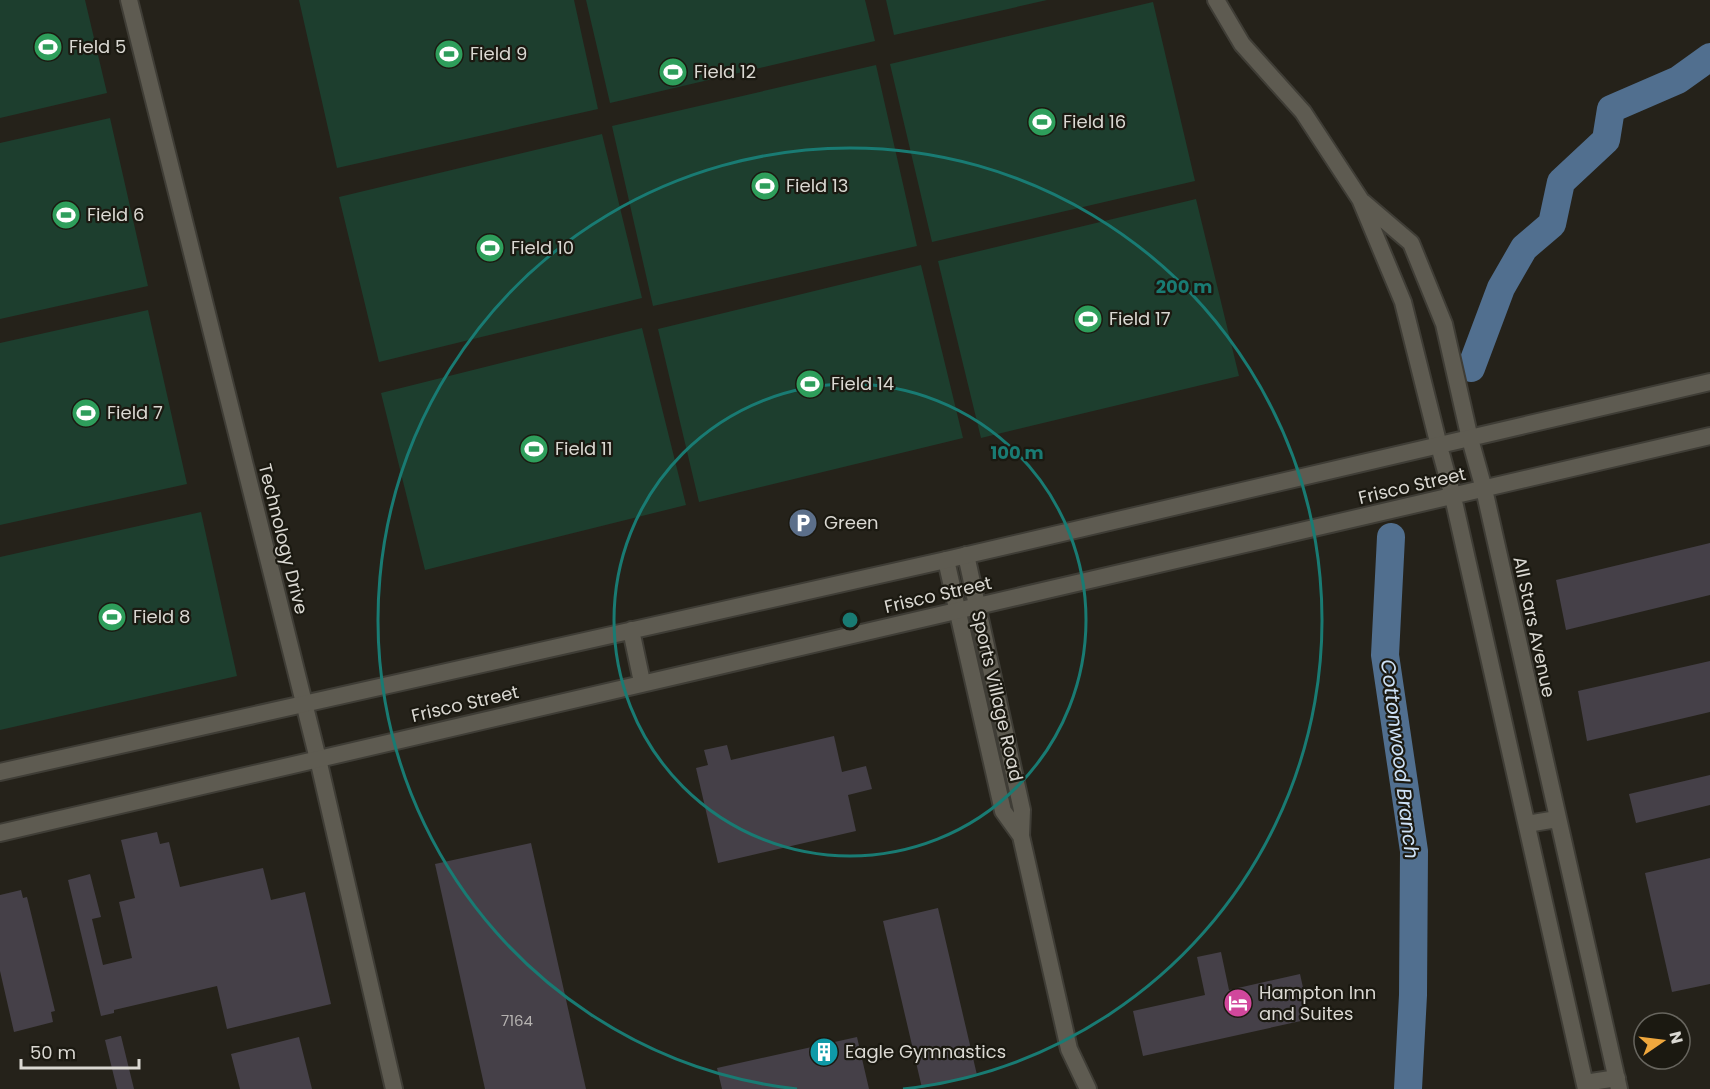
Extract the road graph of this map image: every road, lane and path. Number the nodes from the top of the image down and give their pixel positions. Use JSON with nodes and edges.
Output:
{"nodes":[{"id":1,"x":129,"y":0,"type":"edge"},
{"id":2,"x":1216,"y":0,"type":"edge"},
{"id":3,"x":1360,"y":199,"type":"junction"},
{"id":4,"x":1710,"y":382,"type":"edge"},
{"id":5,"x":1710,"y":436,"type":"edge"},
{"id":6,"x":1470,"y":439,"type":"junction"},
{"id":7,"x":1439,"y":447,"type":"junction"},
{"id":8,"x":1484,"y":489,"type":"junction"},
{"id":9,"x":1453,"y":497,"type":"junction"},
{"id":10,"x":966,"y":555,"type":"junction"},
{"id":11,"x":945,"y":560,"type":"junction"},
{"id":12,"x":978,"y":606,"type":"junction"},
{"id":13,"x":957,"y":611,"type":"junction"},
{"id":14,"x":631,"y":630,"type":"junction"},
{"id":15,"x":642,"y":682,"type":"junction"},
{"id":16,"x":304,"y":706,"type":"junction"},
{"id":17,"x":318,"y":759,"type":"junction"},
{"id":18,"x":0,"y":772,"type":"edge"},
{"id":19,"x":1557,"y":819,"type":"junction"},
{"id":20,"x":1527,"y":824,"type":"junction"},
{"id":21,"x":0,"y":832,"type":"edge"},
{"id":22,"x":1021,"y":836,"type":"junction"},
{"id":23,"x":1618,"y":1084,"type":"edge"},
{"id":24,"x":1585,"y":1086,"type":"edge"},
{"id":25,"x":394,"y":1089,"type":"edge"},
{"id":26,"x":1088,"y":1089,"type":"edge"}],
"edges":[{"from":1,"to":16,"type":"street","name":"Technology Drive"},
{"from":2,"to":3,"type":"street","name":"All Stars Avenue"},
{"from":3,"to":6,"type":"street","name":"All Stars Avenue"},
{"from":3,"to":7,"type":"street","name":"All Stars Avenue"},
{"from":4,"to":6,"type":"street","name":"Frisco Street"},
{"from":5,"to":8,"type":"street","name":"Frisco Street"},
{"from":6,"to":7,"type":"street","name":"Frisco Street"},
{"from":6,"to":8,"type":"street","name":"All Stars Avenue"},
{"from":7,"to":9,"type":"street","name":"All Stars Avenue"},
{"from":7,"to":10,"type":"street","name":"Frisco Street"},
{"from":8,"to":9,"type":"street","name":"Frisco Street"},
{"from":8,"to":19,"type":"street","name":"All Stars Avenue"},
{"from":9,"to":12,"type":"street","name":"Frisco Street"},
{"from":9,"to":20,"type":"street","name":"All Stars Avenue"},
{"from":10,"to":11,"type":"street","name":"Frisco Street"},
{"from":10,"to":12,"type":"street","name":"Sports Village Road"},
{"from":11,"to":13,"type":"street","name":"Sports Village Road"},
{"from":11,"to":14,"type":"street","name":"Frisco Street"},
{"from":12,"to":13,"type":"street","name":"Frisco Street"},
{"from":12,"to":22,"type":"street","name":"Sports Village Road"},
{"from":13,"to":15,"type":"street","name":"Frisco Street"},
{"from":13,"to":22,"type":"street","name":"Sports Village Road"},
{"from":14,"to":15,"type":"street"},
{"from":14,"to":16,"type":"street","name":"Frisco Street"},
{"from":15,"to":17,"type":"street","name":"Frisco Street"},
{"from":16,"to":17,"type":"street","name":"Technology Drive"},
{"from":16,"to":18,"type":"street","name":"Frisco Street"},
{"from":17,"to":21,"type":"street","name":"Frisco Street"},
{"from":17,"to":25,"type":"street","name":"Technology Drive"},
{"from":19,"to":20,"type":"street"},
{"from":19,"to":23,"type":"street","name":"All Stars Avenue"},
{"from":20,"to":24,"type":"street","name":"All Stars Avenue"},
{"from":22,"to":26,"type":"street","name":"Sports Village Road"},
{"from":23,"to":24,"type":"street"}]}
